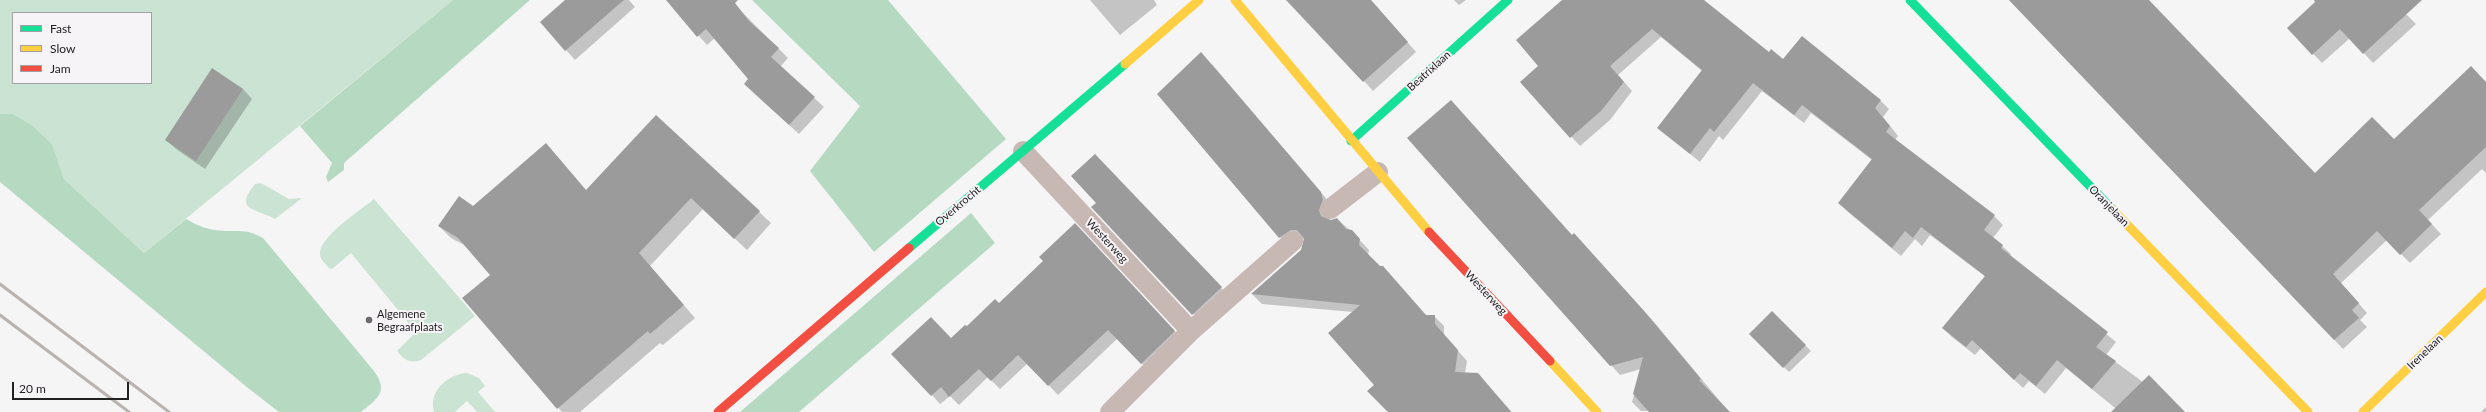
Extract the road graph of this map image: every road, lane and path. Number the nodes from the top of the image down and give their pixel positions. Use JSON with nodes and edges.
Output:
{"nodes":[{"id":1,"x":1199,"y":0,"type":"edge"},
{"id":2,"x":1235,"y":0,"type":"edge"},
{"id":3,"x":1508,"y":0,"type":"edge"},
{"id":4,"x":1910,"y":0,"type":"edge"},
{"id":5,"x":1351,"y":141,"type":"junction"},
{"id":6,"x":1023,"y":151,"type":"junction"},
{"id":7,"x":1378,"y":172,"type":"junction"},
{"id":8,"x":1330,"y":209,"type":"dead end"},
{"id":9,"x":1293,"y":241,"type":"dead end"},
{"id":10,"x":2486,"y":292,"type":"edge"},
{"id":11,"x":1191,"y":331,"type":"junction"},
{"id":12,"x":718,"y":412,"type":"edge"},
{"id":13,"x":1110,"y":412,"type":"edge"},
{"id":14,"x":1597,"y":412,"type":"edge"},
{"id":15,"x":2308,"y":412,"type":"edge"},
{"id":16,"x":2363,"y":412,"type":"edge"}],
"edges":[{"from":1,"to":6,"type":"street","name":"Overkrocht"},
{"from":2,"to":5,"type":"street","name":"Westerweg"},
{"from":3,"to":5,"type":"street","name":"Beatrixlaan"},
{"from":4,"to":15,"type":"street","name":"Oranjelaan"},
{"from":5,"to":7,"type":"street","name":"Westerweg"},
{"from":6,"to":11,"type":"lane","name":"Westerweg"},
{"from":6,"to":12,"type":"street","name":"Overkrocht"},
{"from":7,"to":8,"type":"lane"},
{"from":7,"to":14,"type":"street","name":"Westerweg"},
{"from":9,"to":11,"type":"lane"},
{"from":10,"to":16,"type":"street","name":"Irenelaan"},
{"from":11,"to":13,"type":"lane"}]}
